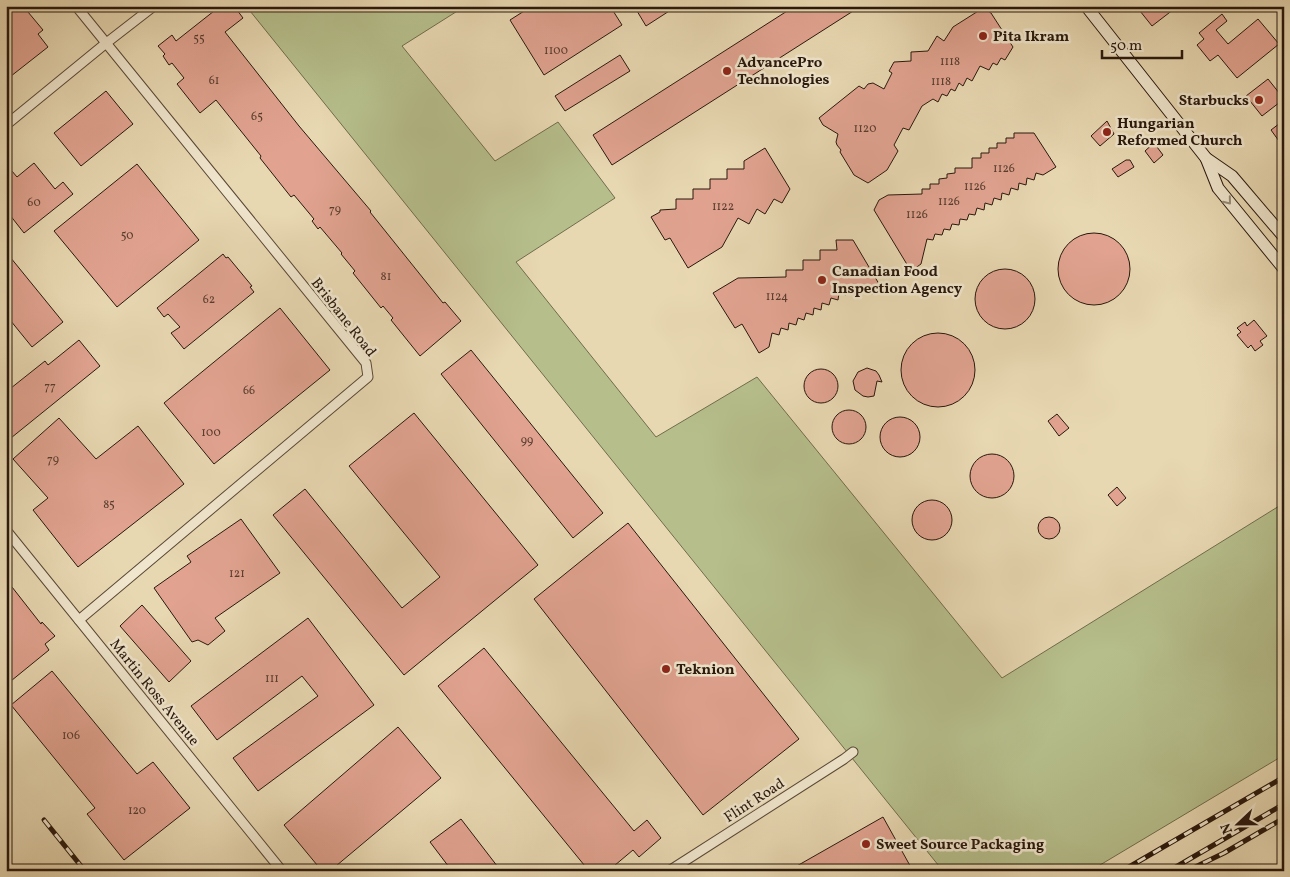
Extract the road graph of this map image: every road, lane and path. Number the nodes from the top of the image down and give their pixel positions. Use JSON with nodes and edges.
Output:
{"nodes":[{"id":1,"x":76,"y":6,"type":"edge"},
{"id":2,"x":154,"y":6,"type":"edge"},
{"id":3,"x":1086,"y":6,"type":"edge"},
{"id":4,"x":105,"y":44,"type":"junction"},
{"id":5,"x":6,"y":125,"type":"edge"},
{"id":6,"x":1206,"y":158,"type":"junction"},
{"id":7,"x":1284,"y":237,"type":"edge"},
{"id":8,"x":1284,"y":269,"type":"edge"},
{"id":9,"x":6,"y":530,"type":"edge"},
{"id":10,"x":79,"y":620,"type":"junction"},
{"id":11,"x":853,"y":752,"type":"dead end"},
{"id":12,"x":282,"y":871,"type":"edge"},
{"id":13,"x":669,"y":871,"type":"edge"}],
"edges":[{"from":1,"to":4,"type":"street","name":"Brisbane Road"},
{"from":2,"to":4,"type":"street"},
{"from":3,"to":6,"type":"main road"},
{"from":4,"to":5,"type":"street"},
{"from":4,"to":10,"type":"street","name":"Brisbane Road"},
{"from":6,"to":7,"type":"main road"},
{"from":6,"to":8,"type":"main road","one_way":true},
{"from":9,"to":10,"type":"street","name":"Martin Ross Avenue"},
{"from":10,"to":12,"type":"street","name":"Martin Ross Avenue"},
{"from":11,"to":13,"type":"street","name":"Flint Road"}]}
